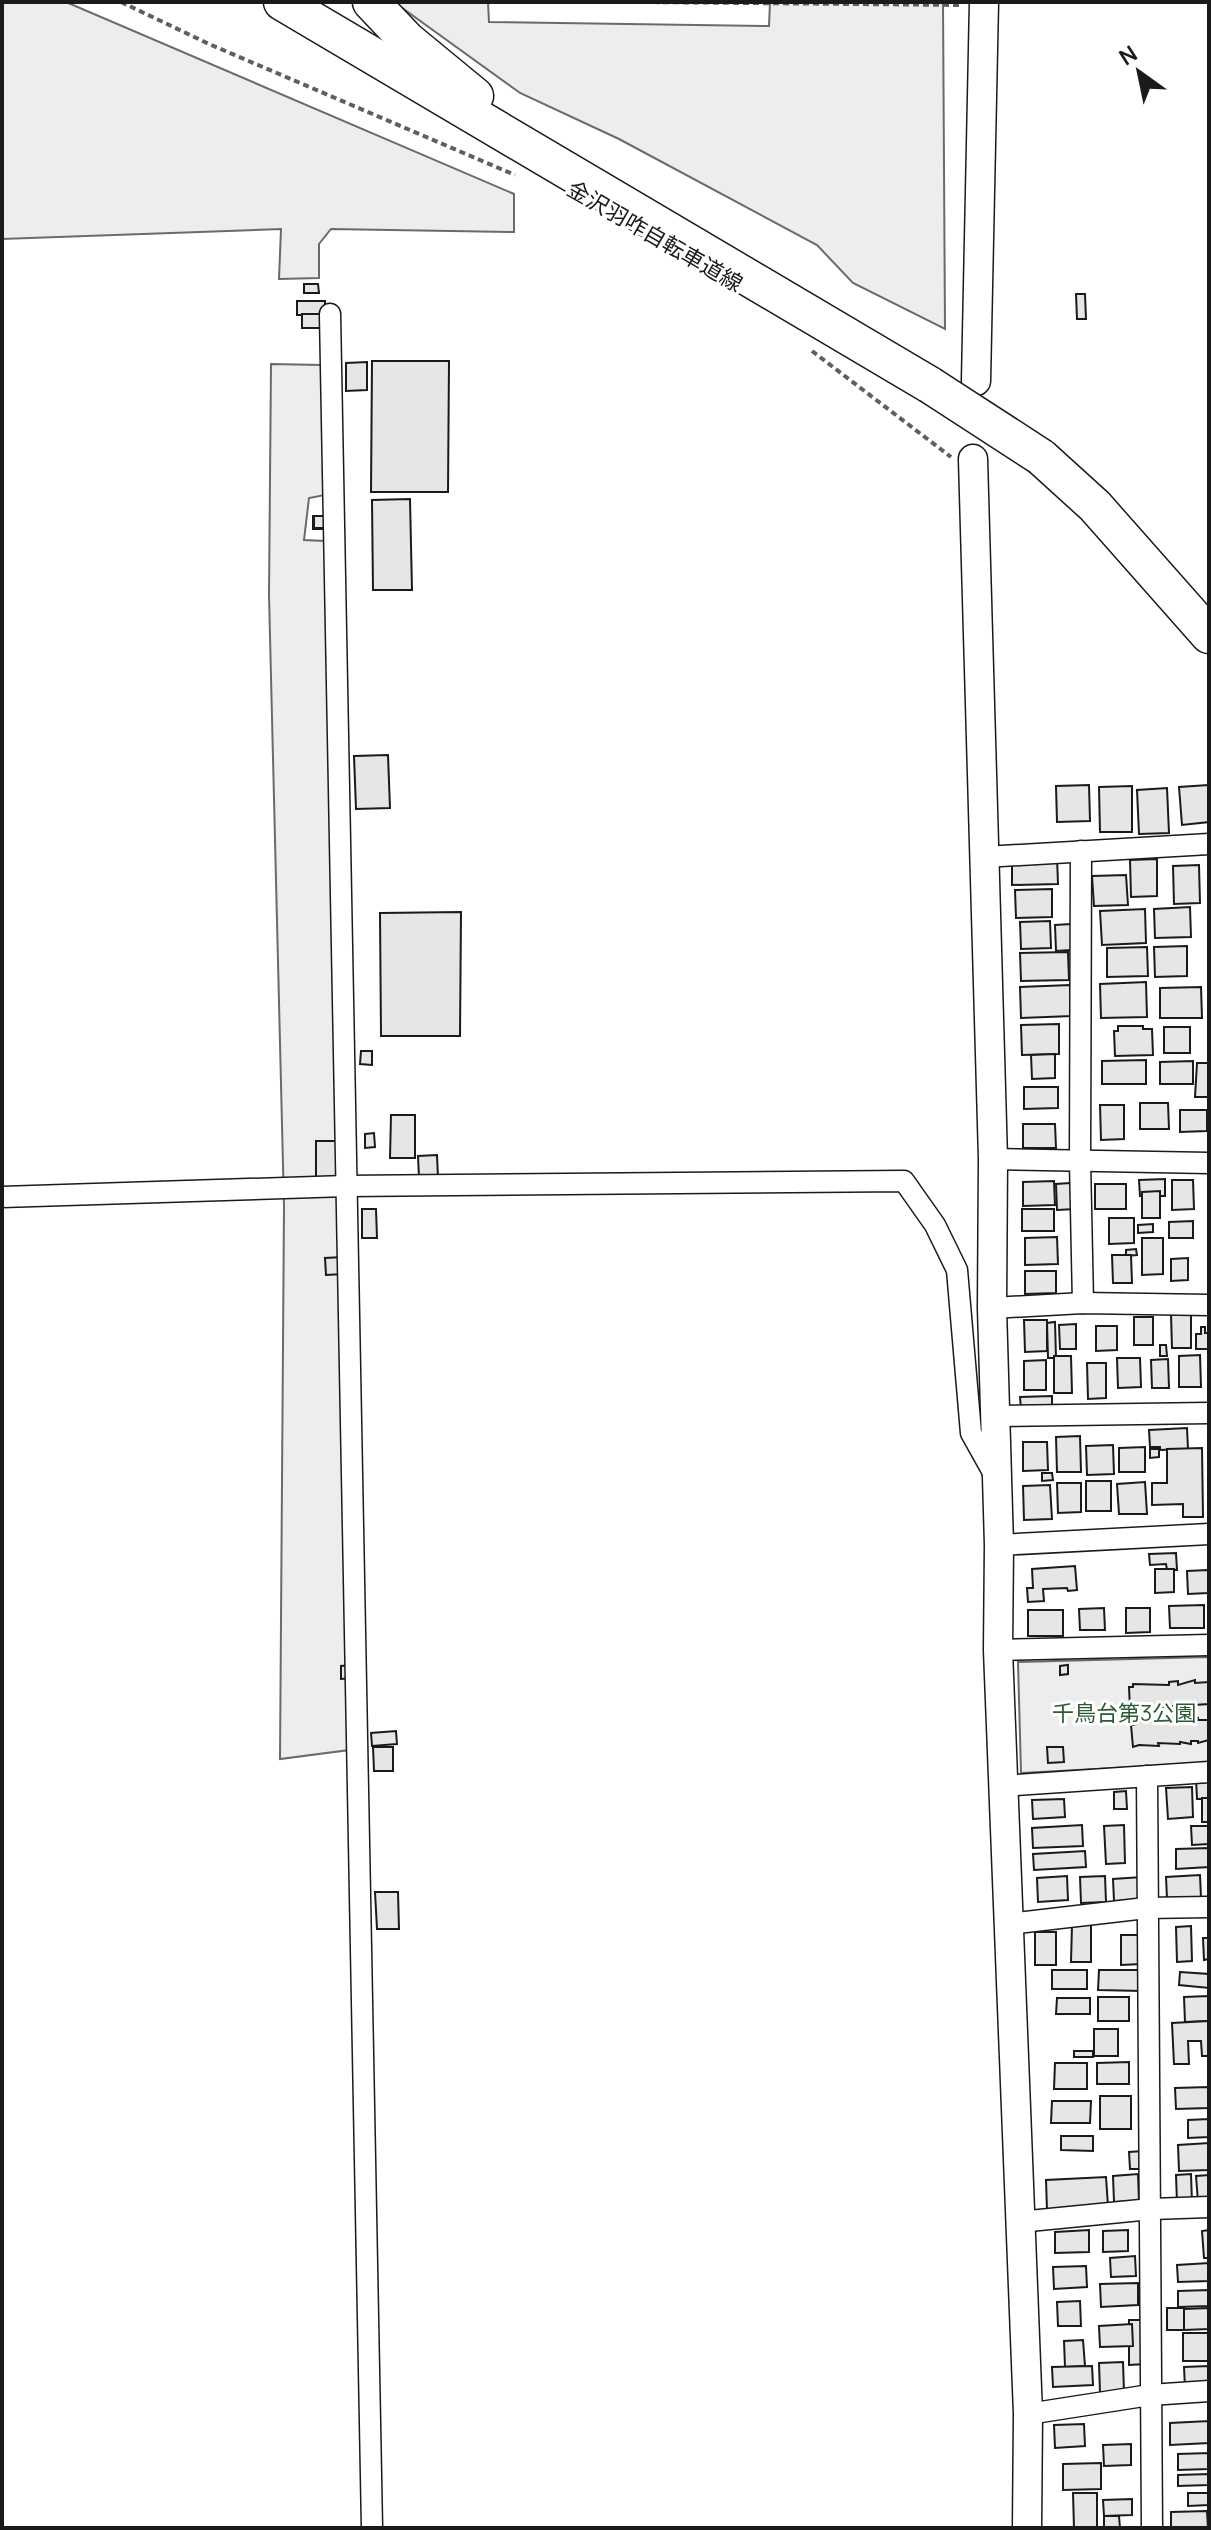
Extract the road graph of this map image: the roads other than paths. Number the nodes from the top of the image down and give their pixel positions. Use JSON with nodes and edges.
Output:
{"nodes":[{"id":1,"x":282,"y":2,"type":"edge"},
{"id":2,"x":371,"y":2,"type":"edge"},
{"id":3,"x":984,"y":3,"type":"edge"},
{"id":4,"x":650,"y":218,"type":"junction"},
{"id":5,"x":330,"y":314,"type":"dead end"},
{"id":6,"x":976,"y":381,"type":"dead end"},
{"id":7,"x":964,"y":459,"type":"road end"},
{"id":8,"x":1209,"y":635,"type":"edge"},
{"id":9,"x":1209,"y":844,"type":"edge"},
{"id":10,"x":1081,"y":851,"type":"junction"},
{"id":11,"x":984,"y":857,"type":"junction"},
{"id":12,"x":993,"y":1159,"type":"junction"},
{"id":13,"x":1080,"y":1161,"type":"junction"},
{"id":14,"x":1209,"y":1163,"type":"edge"},
{"id":15,"x":346,"y":1186,"type":"junction"},
{"id":16,"x":2,"y":1197,"type":"edge"},
{"id":17,"x":1083,"y":1303,"type":"junction"},
{"id":18,"x":1209,"y":1305,"type":"edge"},
{"id":19,"x":992,"y":1308,"type":"junction"},
{"id":20,"x":1209,"y":1413,"type":"edge"},
{"id":21,"x":994,"y":1416,"type":"junction"},
{"id":22,"x":995,"y":1476,"type":"junction"},
{"id":23,"x":1209,"y":1534,"type":"edge"},
{"id":24,"x":999,"y":1545,"type":"junction"},
{"id":25,"x":1209,"y":1645,"type":"edge"},
{"id":26,"x":998,"y":1650,"type":"junction"},
{"id":27,"x":1209,"y":1772,"type":"edge"},
{"id":28,"x":1147,"y":1776,"type":"junction"},
{"id":29,"x":1002,"y":1786,"type":"junction"},
{"id":30,"x":1209,"y":1907,"type":"edge"},
{"id":31,"x":1146,"y":1908,"type":"junction"},
{"id":32,"x":1008,"y":1924,"type":"junction"},
{"id":33,"x":1209,"y":2207,"type":"edge"},
{"id":34,"x":1151,"y":2209,"type":"junction"},
{"id":35,"x":1019,"y":2222,"type":"junction"},
{"id":36,"x":1209,"y":2391,"type":"edge"},
{"id":37,"x":1150,"y":2395,"type":"junction"},
{"id":38,"x":1028,"y":2414,"type":"junction"},
{"id":39,"x":372,"y":2528,"type":"edge"},
{"id":40,"x":1027,"y":2528,"type":"edge"},
{"id":41,"x":1152,"y":2528,"type":"edge"}],
"edges":[{"from":1,"to":4,"type":"highway"},
{"from":2,"to":4,"type":"highway"},
{"from":3,"to":6,"type":"street"},
{"from":4,"to":8,"type":"highway","bridge":true},
{"from":5,"to":15,"type":"street"},
{"from":7,"to":11,"type":"street"},
{"from":9,"to":10,"type":"street"},
{"from":10,"to":11,"type":"street"},
{"from":10,"to":13,"type":"street"},
{"from":11,"to":12,"type":"street"},
{"from":12,"to":13,"type":"street"},
{"from":12,"to":19,"type":"street"},
{"from":13,"to":14,"type":"street"},
{"from":13,"to":17,"type":"street"},
{"from":15,"to":16,"type":"street"},
{"from":15,"to":22,"type":"street"},
{"from":15,"to":39,"type":"street"},
{"from":17,"to":18,"type":"street"},
{"from":17,"to":19,"type":"street"},
{"from":19,"to":21,"type":"street"},
{"from":20,"to":21,"type":"street"},
{"from":21,"to":22,"type":"street"},
{"from":22,"to":24,"type":"street"},
{"from":23,"to":24,"type":"street"},
{"from":24,"to":26,"type":"street"},
{"from":25,"to":26,"type":"street"},
{"from":26,"to":29,"type":"street"},
{"from":27,"to":28,"type":"street"},
{"from":28,"to":29,"type":"street"},
{"from":28,"to":31,"type":"street"},
{"from":29,"to":32,"type":"street"},
{"from":30,"to":31,"type":"street"},
{"from":31,"to":32,"type":"street"},
{"from":31,"to":34,"type":"street"},
{"from":32,"to":35,"type":"street"},
{"from":33,"to":34,"type":"street"},
{"from":34,"to":35,"type":"street"},
{"from":34,"to":37,"type":"street"},
{"from":35,"to":38,"type":"street"},
{"from":36,"to":37,"type":"street"},
{"from":37,"to":38,"type":"street"},
{"from":37,"to":41,"type":"street"},
{"from":38,"to":40,"type":"street"}]}
